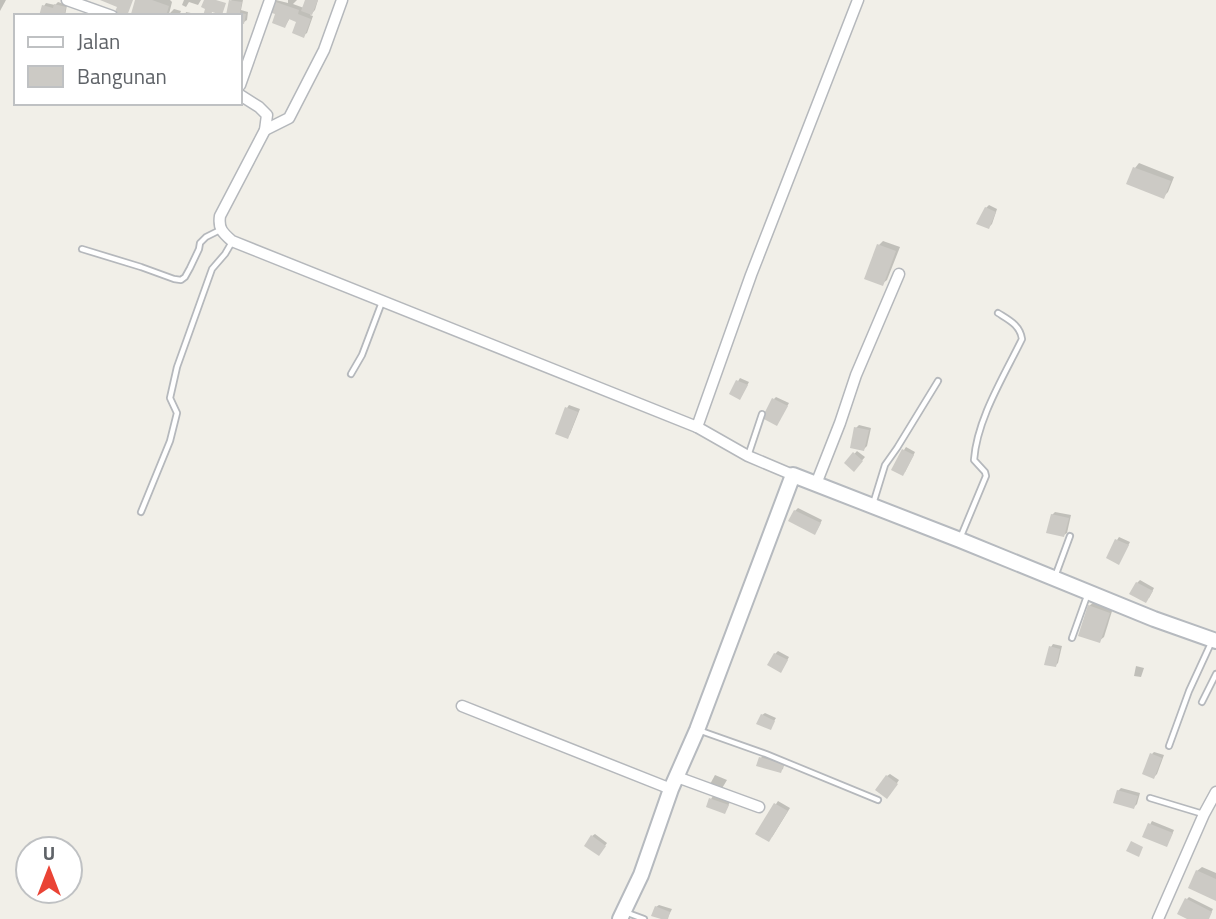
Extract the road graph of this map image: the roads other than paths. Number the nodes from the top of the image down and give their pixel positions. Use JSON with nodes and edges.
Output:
{"nodes":[{"id":1,"x":67,"y":0,"type":"edge"},
{"id":2,"x":270,"y":0,"type":"edge"},
{"id":3,"x":342,"y":0,"type":"edge"},
{"id":4,"x":858,"y":0,"type":"edge"},
{"id":5,"x":106,"y":14,"type":"edge"},
{"id":6,"x":244,"y":60,"type":"edge"},
{"id":7,"x":242,"y":96,"type":"edge"},
{"id":8,"x":265,"y":130,"type":"junction"},
{"id":9,"x":220,"y":230,"type":"junction"},
{"id":10,"x":232,"y":241,"type":"junction"},
{"id":11,"x":82,"y":249,"type":"dead end"},
{"id":12,"x":899,"y":274,"type":"dead end"},
{"id":13,"x":383,"y":301,"type":"junction"},
{"id":14,"x":998,"y":313,"type":"dead end"},
{"id":15,"x":351,"y":374,"type":"dead end"},
{"id":16,"x":939,"y":381,"type":"dead end"},
{"id":17,"x":762,"y":414,"type":"dead end"},
{"id":18,"x":697,"y":427,"type":"junction"},
{"id":19,"x":748,"y":456,"type":"junction"},
{"id":20,"x":793,"y":475,"type":"junction"},
{"id":21,"x":816,"y":484,"type":"junction"},
{"id":22,"x":872,"y":505,"type":"junction"},
{"id":23,"x":141,"y":512,"type":"dead end"},
{"id":24,"x":1070,"y":536,"type":"dead end"},
{"id":25,"x":960,"y":540,"type":"junction"},
{"id":26,"x":1054,"y":579,"type":"junction"},
{"id":27,"x":1089,"y":592,"type":"junction"},
{"id":28,"x":1072,"y":638,"type":"dead end"},
{"id":29,"x":1214,"y":640,"type":"edge"},
{"id":30,"x":1216,"y":674,"type":"edge"},
{"id":31,"x":1202,"y":702,"type":"dead end"},
{"id":32,"x":462,"y":706,"type":"dead end"},
{"id":33,"x":696,"y":730,"type":"junction"},
{"id":34,"x":1169,"y":746,"type":"dead end"},
{"id":35,"x":674,"y":783,"type":"junction"},
{"id":36,"x":1216,"y":792,"type":"edge"},
{"id":37,"x":1150,"y":798,"type":"dead end"},
{"id":38,"x":878,"y":800,"type":"dead end"},
{"id":39,"x":759,"y":807,"type":"dead end"},
{"id":40,"x":1204,"y":814,"type":"junction"},
{"id":41,"x":622,"y":915,"type":"edge"},
{"id":42,"x":644,"y":919,"type":"edge"},
{"id":43,"x":1158,"y":919,"type":"edge"}],
"edges":[{"from":1,"to":5,"type":"street"},
{"from":2,"to":6,"type":"street"},
{"from":3,"to":8,"type":"street"},
{"from":4,"to":18,"type":"street"},
{"from":7,"to":8,"type":"street"},
{"from":8,"to":9,"type":"street"},
{"from":9,"to":10,"type":"street"},
{"from":9,"to":11,"type":"lane"},
{"from":10,"to":13,"type":"street"},
{"from":10,"to":23,"type":"lane"},
{"from":12,"to":21,"type":"street"},
{"from":13,"to":15,"type":"lane"},
{"from":13,"to":18,"type":"street"},
{"from":14,"to":25,"type":"lane"},
{"from":16,"to":22,"type":"lane"},
{"from":17,"to":19,"type":"lane"},
{"from":18,"to":19,"type":"street"},
{"from":19,"to":20,"type":"street"},
{"from":20,"to":21,"type":"street"},
{"from":20,"to":33,"type":"street"},
{"from":21,"to":22,"type":"street"},
{"from":22,"to":25,"type":"street"},
{"from":24,"to":26,"type":"lane"},
{"from":25,"to":26,"type":"street"},
{"from":26,"to":27,"type":"street"},
{"from":27,"to":28,"type":"lane"},
{"from":27,"to":29,"type":"street"},
{"from":29,"to":34,"type":"lane"},
{"from":30,"to":31,"type":"lane"},
{"from":32,"to":35,"type":"street"},
{"from":33,"to":35,"type":"street"},
{"from":33,"to":38,"type":"lane"},
{"from":35,"to":39,"type":"street"},
{"from":35,"to":41,"type":"street"},
{"from":36,"to":40,"type":"street"},
{"from":37,"to":40,"type":"lane"},
{"from":40,"to":43,"type":"street"},
{"from":41,"to":42,"type":"lane"}]}
